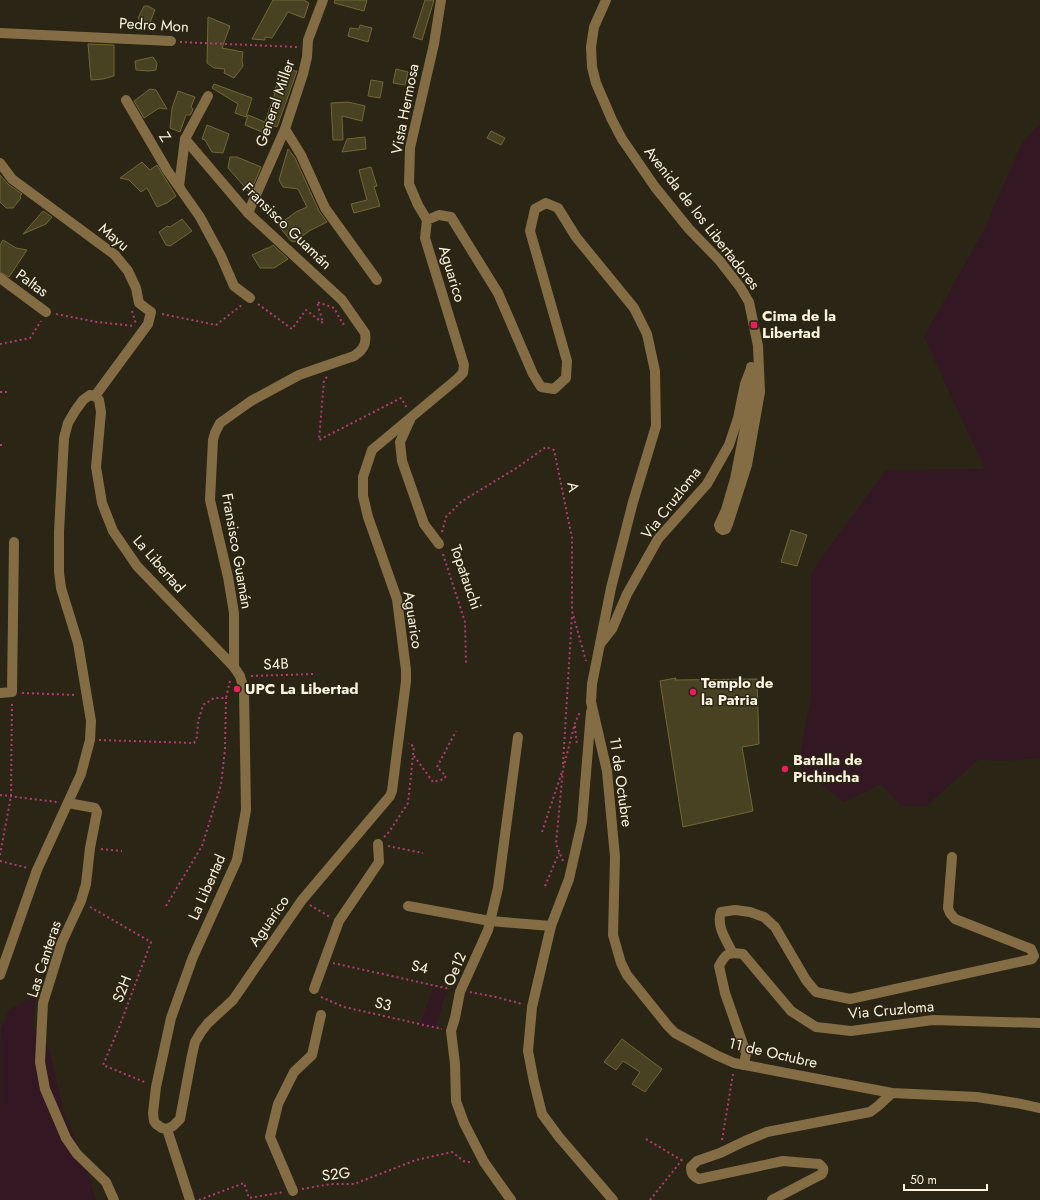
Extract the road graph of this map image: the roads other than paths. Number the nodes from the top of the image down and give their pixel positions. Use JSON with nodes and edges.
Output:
{"nodes":[{"id":1,"x":323,"y":0,"type":"edge"},
{"id":2,"x":441,"y":0,"type":"edge"},
{"id":3,"x":606,"y":0,"type":"edge"},
{"id":4,"x":0,"y":33,"type":"edge"},
{"id":5,"x":171,"y":41,"type":"road end"},
{"id":6,"x":208,"y":96,"type":"dead end"},
{"id":7,"x":126,"y":100,"type":"dead end"},
{"id":8,"x":285,"y":129,"type":"junction"},
{"id":9,"x":185,"y":139,"type":"junction"},
{"id":10,"x":0,"y":163,"type":"edge"},
{"id":11,"x":180,"y":190,"type":"junction"},
{"id":12,"x":248,"y":213,"type":"junction"},
{"id":13,"x":427,"y":220,"type":"junction"},
{"id":14,"x":0,"y":278,"type":"edge"},
{"id":15,"x":377,"y":280,"type":"dead end"},
{"id":16,"x":250,"y":298,"type":"road end"},
{"id":17,"x":46,"y":312,"type":"road end"},
{"id":18,"x":754,"y":325,"type":"junction"},
{"id":19,"x":751,"y":367,"type":"junction"},
{"id":20,"x":95,"y":396,"type":"junction"},
{"id":21,"x":412,"y":416,"type":"junction"},
{"id":22,"x":14,"y":542,"type":"dead end"},
{"id":23,"x":439,"y":544,"type":"road end"},
{"id":24,"x":600,"y":644,"type":"junction"},
{"id":25,"x":237,"y":672,"type":"junction"},
{"id":26,"x":0,"y":693,"type":"edge"},
{"id":27,"x":591,"y":702,"type":"junction"},
{"id":28,"x":518,"y":737,"type":"dead end"},
{"id":29,"x":68,"y":803,"type":"junction"},
{"id":30,"x":378,"y":844,"type":"road end"},
{"id":31,"x":952,"y":857,"type":"dead end"},
{"id":32,"x":408,"y":906,"type":"dead end"},
{"id":33,"x":490,"y":920,"type":"junction"},
{"id":34,"x":551,"y":926,"type":"junction"},
{"id":35,"x":732,"y":952,"type":"junction"},
{"id":36,"x":0,"y":975,"type":"edge"},
{"id":37,"x":314,"y":989,"type":"road end"},
{"id":38,"x":321,"y":1015,"type":"dead end"},
{"id":39,"x":1040,"y":1023,"type":"edge"},
{"id":40,"x":739,"y":1064,"type":"junction"},
{"id":41,"x":892,"y":1093,"type":"junction"},
{"id":42,"x":1040,"y":1108,"type":"edge"},
{"id":43,"x":166,"y":1128,"type":"junction"},
{"id":44,"x":293,"y":1191,"type":"road end"},
{"id":45,"x":114,"y":1200,"type":"edge"},
{"id":46,"x":190,"y":1200,"type":"edge"},
{"id":47,"x":511,"y":1200,"type":"edge"},
{"id":48,"x":613,"y":1200,"type":"edge"},
{"id":49,"x":772,"y":1200,"type":"edge"}],
"edges":[{"from":1,"to":8,"type":"street","name":"General Miller"},
{"from":2,"to":13,"type":"street","name":"Vista Hermosa"},
{"from":3,"to":18,"type":"street","name":"Avenida de los Libertadores"},
{"from":4,"to":5,"type":"street","name":"Pedro Mon"},
{"from":6,"to":9,"type":"street"},
{"from":7,"to":11,"type":"street","name":"Z"},
{"from":8,"to":12,"type":"street","name":"General Miller"},
{"from":8,"to":15,"type":"street"},
{"from":9,"to":11,"type":"street"},
{"from":9,"to":12,"type":"street","name":"Fransisco Guamán"},
{"from":10,"to":20,"type":"street","name":"Mayu"},
{"from":11,"to":16,"type":"street","name":"Z"},
{"from":12,"to":25,"type":"street","name":"Fransisco Guamán"},
{"from":13,"to":21,"type":"street","name":"Aguarico"},
{"from":13,"to":24,"type":"street","name":"Aguarico"},
{"from":14,"to":17,"type":"street","name":"Paltas"},
{"from":18,"to":19,"type":"street","name":"Via Cruzloma"},
{"from":18,"to":19,"type":"street","name":"Avenida de los Libertadores"},
{"from":19,"to":24,"type":"street","name":"Via Cruzloma"},
{"from":20,"to":25,"type":"street","name":"La Libertad"},
{"from":20,"to":29,"type":"street"},
{"from":21,"to":23,"type":"street","name":"Topatauchi"},
{"from":21,"to":43,"type":"street","name":"Aguarico"},
{"from":22,"to":26,"type":"street"},
{"from":24,"to":27,"type":"street","name":"11 de Octubre"},
{"from":25,"to":43,"type":"street","name":"La Libertad"},
{"from":27,"to":34,"type":"street"},
{"from":27,"to":40,"type":"street","name":"11 de Octubre"},
{"from":28,"to":33,"type":"street","name":"Oe12"},
{"from":29,"to":36,"type":"street"},
{"from":29,"to":45,"type":"street","name":"Las Canteras"},
{"from":30,"to":37,"type":"street"},
{"from":31,"to":35,"type":"street"},
{"from":32,"to":33,"type":"street"},
{"from":33,"to":34,"type":"street"},
{"from":33,"to":47,"type":"street","name":"Oe12"},
{"from":34,"to":48,"type":"street"},
{"from":35,"to":39,"type":"street","name":"Via Cruzloma"},
{"from":35,"to":40,"type":"street"},
{"from":38,"to":44,"type":"street"},
{"from":40,"to":41,"type":"street","name":"11 de Octubre"},
{"from":41,"to":42,"type":"street","name":"11 de Octubre"},
{"from":41,"to":49,"type":"street"},
{"from":43,"to":46,"type":"street","name":"La Libertad"}]}
